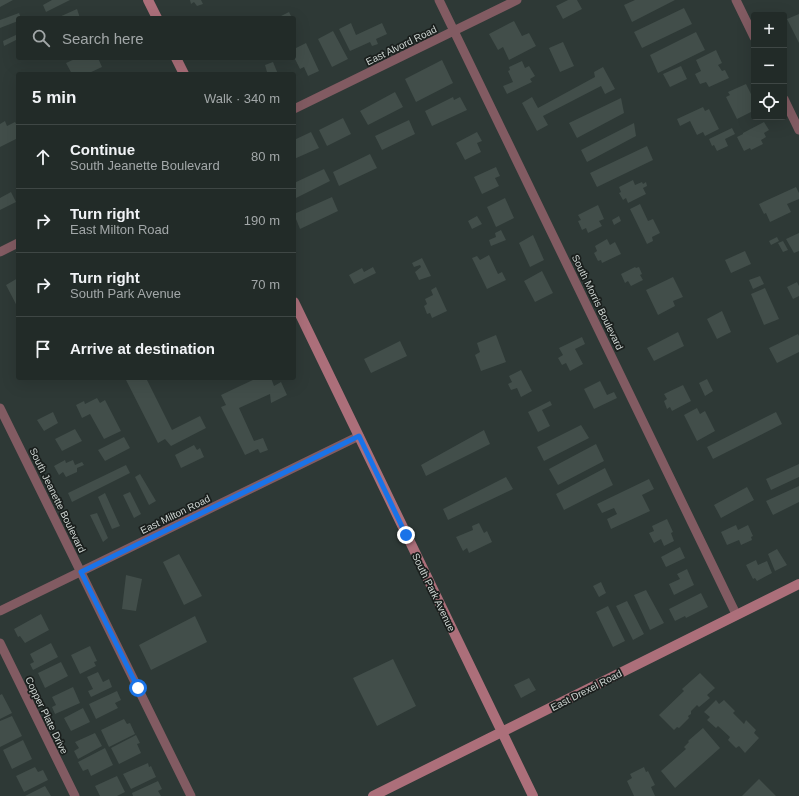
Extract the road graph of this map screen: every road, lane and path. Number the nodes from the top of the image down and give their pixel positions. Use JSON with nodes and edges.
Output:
{"nodes":[{"id":1,"x":148,"y":0,"type":"edge"},
{"id":2,"x":440,"y":0,"type":"edge"},
{"id":3,"x":517,"y":0,"type":"edge"},
{"id":4,"x":736,"y":0,"type":"edge"},
{"id":5,"x":156,"y":16,"type":"edge"},
{"id":6,"x":454,"y":31,"type":"junction"},
{"id":7,"x":751,"y":31,"type":"edge"},
{"id":8,"x":177,"y":60,"type":"edge"},
{"id":9,"x":183,"y":72,"type":"edge"},
{"id":10,"x":787,"y":105,"type":"edge"},
{"id":11,"x":296,"y":108,"type":"edge"},
{"id":12,"x":799,"y":130,"type":"edge"},
{"id":13,"x":16,"y":244,"type":"edge"},
{"id":14,"x":0,"y":252,"type":"edge"},
{"id":15,"x":296,"y":306,"type":"edge"},
{"id":16,"x":0,"y":408,"type":"edge"},
{"id":17,"x":359,"y":436,"type":"junction"},
{"id":18,"x":81,"y":572,"type":"junction"},
{"id":19,"x":799,"y":584,"type":"edge"},
{"id":20,"x":0,"y":611,"type":"edge"},
{"id":21,"x":736,"y":614,"type":"junction"},
{"id":22,"x":0,"y":644,"type":"edge"},
{"id":23,"x":501,"y":732,"type":"junction"},
{"id":24,"x":75,"y":796,"type":"edge"},
{"id":25,"x":191,"y":796,"type":"edge"},
{"id":26,"x":374,"y":796,"type":"edge"},
{"id":27,"x":533,"y":796,"type":"edge"}],
"edges":[{"from":1,"to":5,"type":"main road"},
{"from":2,"to":6,"type":"street","name":"South Morris Boulevard"},
{"from":3,"to":6,"type":"street","name":"East Alvord Road"},
{"from":4,"to":7,"type":"street"},
{"from":6,"to":11,"type":"street","name":"East Alvord Road"},
{"from":6,"to":21,"type":"street","name":"South Morris Boulevard"},
{"from":8,"to":9,"type":"main road"},
{"from":10,"to":12,"type":"street"},
{"from":13,"to":14,"type":"street"},
{"from":15,"to":17,"type":"main road","name":"South Park Avenue"},
{"from":16,"to":18,"type":"street","name":"South Jeanette Boulevard"},
{"from":17,"to":18,"type":"street","name":"East Milton Road"},
{"from":17,"to":23,"type":"main road","name":"South Park Avenue"},
{"from":18,"to":20,"type":"street","name":"East Milton Road"},
{"from":18,"to":25,"type":"street","name":"South Jeanette Boulevard"},
{"from":19,"to":21,"type":"main road","name":"East Drexel Road"},
{"from":21,"to":23,"type":"main road","name":"East Drexel Road"},
{"from":22,"to":24,"type":"street","name":"Copper Plate Drive"},
{"from":23,"to":26,"type":"main road","name":"East Drexel Road"},
{"from":23,"to":27,"type":"main road","name":"South Park Avenue"}]}
